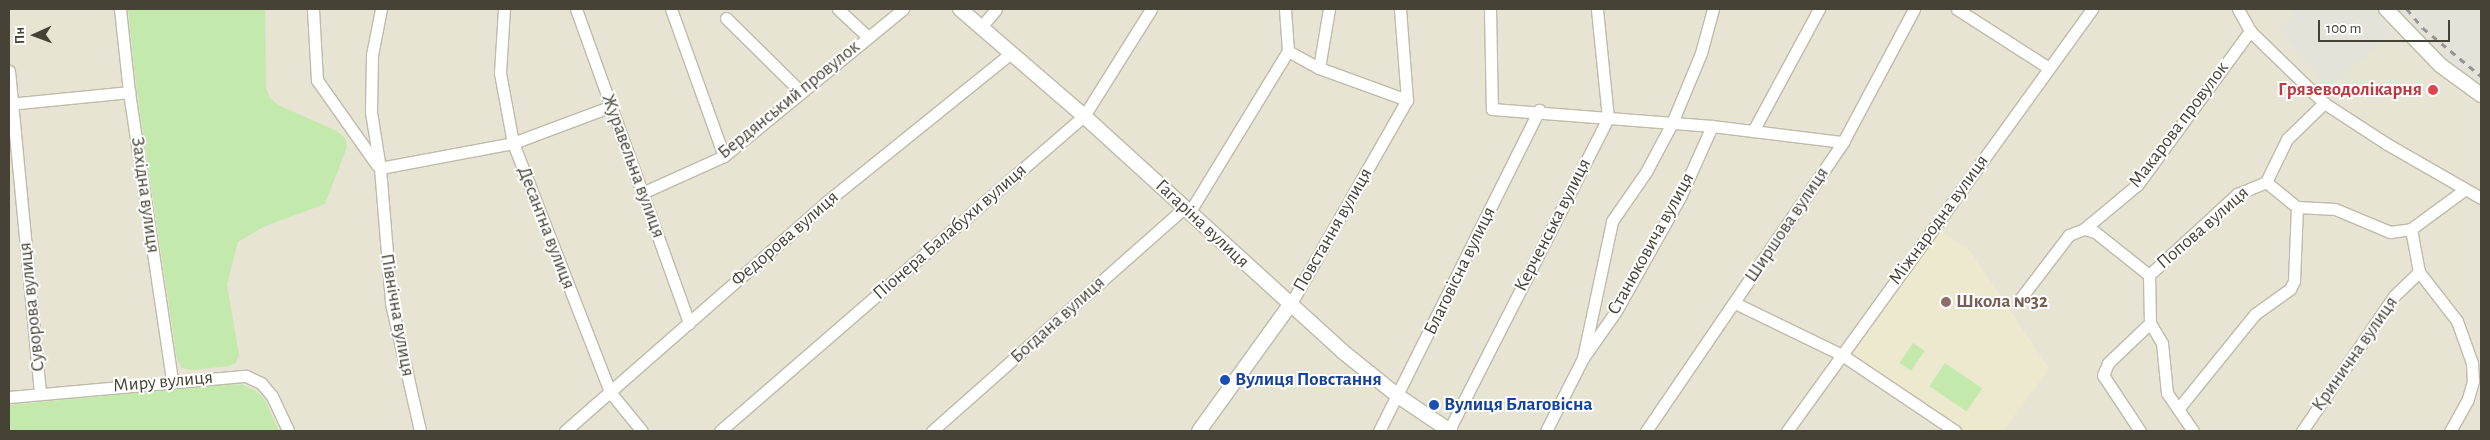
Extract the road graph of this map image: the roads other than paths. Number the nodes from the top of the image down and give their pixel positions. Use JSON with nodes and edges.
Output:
{"nodes":[{"id":1,"x":120,"y":9,"type":"edge"},
{"id":2,"x":313,"y":9,"type":"edge"},
{"id":3,"x":381,"y":9,"type":"edge"},
{"id":4,"x":504,"y":9,"type":"edge"},
{"id":5,"x":576,"y":9,"type":"edge"},
{"id":6,"x":672,"y":9,"type":"edge"},
{"id":7,"x":838,"y":9,"type":"edge"},
{"id":8,"x":903,"y":9,"type":"edge"},
{"id":9,"x":960,"y":9,"type":"edge"},
{"id":10,"x":996,"y":9,"type":"edge"},
{"id":11,"x":1151,"y":9,"type":"edge"},
{"id":12,"x":1285,"y":9,"type":"edge"},
{"id":13,"x":1329,"y":9,"type":"edge"},
{"id":14,"x":1400,"y":9,"type":"edge"},
{"id":15,"x":1490,"y":9,"type":"edge"},
{"id":16,"x":1597,"y":9,"type":"edge"},
{"id":17,"x":1713,"y":9,"type":"edge"},
{"id":18,"x":1819,"y":9,"type":"edge"},
{"id":19,"x":1914,"y":9,"type":"edge"},
{"id":20,"x":1957,"y":9,"type":"edge"},
{"id":21,"x":2092,"y":9,"type":"edge"},
{"id":22,"x":2238,"y":9,"type":"edge"},
{"id":23,"x":2386,"y":9,"type":"edge"},
{"id":24,"x":726,"y":18,"type":"dead end"},
{"id":25,"x":982,"y":27,"type":"junction"},
{"id":26,"x":2250,"y":31,"type":"junction"},
{"id":27,"x":868,"y":37,"type":"junction"},
{"id":28,"x":1288,"y":51,"type":"junction"},
{"id":29,"x":1011,"y":52,"type":"junction"},
{"id":30,"x":1319,"y":68,"type":"junction"},
{"id":31,"x":2049,"y":68,"type":"junction"},
{"id":32,"x":9,"y":71,"type":"edge"},
{"id":33,"x":129,"y":92,"type":"junction"},
{"id":34,"x":801,"y":92,"type":"junction"},
{"id":35,"x":2481,"y":95,"type":"edge"},
{"id":36,"x":1407,"y":100,"type":"junction"},
{"id":37,"x":2324,"y":103,"type":"junction"},
{"id":38,"x":10,"y":104,"type":"edge"},
{"id":39,"x":612,"y":106,"type":"junction"},
{"id":40,"x":1539,"y":110,"type":"junction"},
{"id":41,"x":1084,"y":116,"type":"junction"},
{"id":42,"x":1608,"y":118,"type":"junction"},
{"id":43,"x":1672,"y":123,"type":"junction"},
{"id":44,"x":1712,"y":126,"type":"junction"},
{"id":45,"x":1753,"y":131,"type":"junction"},
{"id":46,"x":1842,"y":142,"type":"junction"},
{"id":47,"x":514,"y":143,"type":"junction"},
{"id":48,"x":724,"y":156,"type":"junction"},
{"id":49,"x":380,"y":168,"type":"junction"},
{"id":50,"x":2266,"y":182,"type":"junction"},
{"id":51,"x":2464,"y":190,"type":"junction"},
{"id":52,"x":642,"y":193,"type":"junction"},
{"id":53,"x":2481,"y":198,"type":"edge"},
{"id":54,"x":2297,"y":207,"type":"junction"},
{"id":55,"x":1187,"y":211,"type":"junction"},
{"id":56,"x":2084,"y":229,"type":"junction"},
{"id":57,"x":2411,"y":229,"type":"junction"},
{"id":58,"x":2419,"y":272,"type":"junction"},
{"id":59,"x":2149,"y":275,"type":"junction"},
{"id":60,"x":2020,"y":299,"type":"dead end"},
{"id":61,"x":1735,"y":303,"type":"junction"},
{"id":62,"x":1290,"y":305,"type":"junction"},
{"id":63,"x":688,"y":323,"type":"junction"},
{"id":64,"x":2150,"y":323,"type":"junction"},
{"id":65,"x":1842,"y":355,"type":"junction"},
{"id":66,"x":1583,"y":358,"type":"junction"},
{"id":67,"x":172,"y":381,"type":"junction"},
{"id":68,"x":610,"y":392,"type":"junction"},
{"id":69,"x":40,"y":394,"type":"junction"},
{"id":70,"x":1398,"y":396,"type":"junction"},
{"id":71,"x":9,"y":397,"type":"edge"},
{"id":72,"x":2178,"y":409,"type":"junction"},
{"id":73,"x":288,"y":431,"type":"edge"},
{"id":74,"x":420,"y":431,"type":"edge"},
{"id":75,"x":565,"y":431,"type":"edge"},
{"id":76,"x":642,"y":431,"type":"edge"},
{"id":77,"x":720,"y":431,"type":"edge"},
{"id":78,"x":932,"y":431,"type":"edge"},
{"id":79,"x":1199,"y":431,"type":"edge"},
{"id":80,"x":1379,"y":431,"type":"edge"},
{"id":81,"x":1450,"y":431,"type":"edge"},
{"id":82,"x":1546,"y":431,"type":"edge"},
{"id":83,"x":1646,"y":431,"type":"edge"},
{"id":84,"x":1787,"y":431,"type":"edge"},
{"id":85,"x":1955,"y":431,"type":"edge"},
{"id":86,"x":2140,"y":431,"type":"edge"},
{"id":87,"x":2193,"y":431,"type":"edge"},
{"id":88,"x":2302,"y":431,"type":"edge"},
{"id":89,"x":2450,"y":431,"type":"edge"}],
"edges":[{"from":1,"to":33,"type":"street","name":"Західна вулиця"},
{"from":2,"to":49,"type":"street"},
{"from":3,"to":49,"type":"street","name":"Північна вулиця"},
{"from":4,"to":47,"type":"street","name":"Десантна вулиця"},
{"from":5,"to":39,"type":"street","name":"Журавельна вулиця"},
{"from":6,"to":48,"type":"street"},
{"from":7,"to":27,"type":"street"},
{"from":8,"to":27,"type":"street","name":"Бердянський провулок"},
{"from":9,"to":25,"type":"street","name":"Гагаріна вулиця"},
{"from":10,"to":25,"type":"street"},
{"from":11,"to":41,"type":"street","name":"Піонера Балабухи вулиця"},
{"from":12,"to":28,"type":"street"},
{"from":13,"to":30,"type":"street"},
{"from":14,"to":36,"type":"street"},
{"from":15,"to":40,"type":"street"},
{"from":16,"to":42,"type":"street"},
{"from":17,"to":43,"type":"street","name":"Станюковича вулиця"},
{"from":18,"to":45,"type":"street"},
{"from":19,"to":46,"type":"street","name":"Ширшова вулиця"},
{"from":20,"to":31,"type":"street"},
{"from":21,"to":31,"type":"street","name":"Міжнародна вулиця"},
{"from":22,"to":26,"type":"street"},
{"from":23,"to":35,"type":"street"},
{"from":24,"to":34,"type":"street"},
{"from":25,"to":29,"type":"street","name":"Гагаріна вулиця"},
{"from":26,"to":37,"type":"street"},
{"from":26,"to":56,"type":"street","name":"Макарова провулок"},
{"from":27,"to":34,"type":"street","name":"Бердянський провулок"},
{"from":28,"to":30,"type":"street"},
{"from":28,"to":55,"type":"street","name":"Богдана вулиця"},
{"from":29,"to":41,"type":"street","name":"Гагаріна вулиця"},
{"from":29,"to":63,"type":"street","name":"Федорова вулиця"},
{"from":30,"to":36,"type":"street"},
{"from":31,"to":65,"type":"street","name":"Міжнародна вулиця"},
{"from":32,"to":38,"type":"street","name":"Суворова вулиця"},
{"from":33,"to":38,"type":"street"},
{"from":33,"to":67,"type":"street","name":"Західна вулиця"},
{"from":34,"to":48,"type":"street","name":"Бердянський провулок"},
{"from":36,"to":62,"type":"street","name":"Повстання вулиця"},
{"from":37,"to":50,"type":"street"},
{"from":37,"to":51,"type":"street"},
{"from":38,"to":69,"type":"street","name":"Суворова вулиця"},
{"from":39,"to":47,"type":"street"},
{"from":39,"to":52,"type":"street","name":"Журавельна вулиця"},
{"from":40,"to":42,"type":"street"},
{"from":40,"to":70,"type":"street","name":"Благовісна вулиця"},
{"from":41,"to":55,"type":"street","name":"Гагаріна вулиця"},
{"from":41,"to":77,"type":"street","name":"Піонера Балабухи вулиця"},
{"from":42,"to":43,"type":"street"},
{"from":42,"to":81,"type":"street","name":"Керченська вулиця"},
{"from":43,"to":44,"type":"street"},
{"from":43,"to":66,"type":"street","name":"Станюковича вулиця"},
{"from":44,"to":45,"type":"street"},
{"from":44,"to":66,"type":"street","name":"Станюковича вулиця"},
{"from":45,"to":46,"type":"street"},
{"from":46,"to":61,"type":"street","name":"Ширшова вулиця"},
{"from":47,"to":49,"type":"street"},
{"from":47,"to":68,"type":"street","name":"Десантна вулиця"},
{"from":48,"to":52,"type":"street","name":"Бердянський провулок"},
{"from":49,"to":74,"type":"street","name":"Північна вулиця"},
{"from":50,"to":54,"type":"street"},
{"from":50,"to":59,"type":"street","name":"Попова вулиця"},
{"from":51,"to":53,"type":"street"},
{"from":51,"to":57,"type":"street"},
{"from":52,"to":63,"type":"street","name":"Журавельна вулиця"},
{"from":54,"to":57,"type":"street"},
{"from":54,"to":72,"type":"street"},
{"from":55,"to":62,"type":"street","name":"Гагаріна вулиця"},
{"from":55,"to":78,"type":"street","name":"Богдана вулиця"},
{"from":56,"to":59,"type":"street"},
{"from":56,"to":60,"type":"street","name":"Макарова провулок"},
{"from":57,"to":58,"type":"street"},
{"from":58,"to":88,"type":"street","name":"Кринична вулиця"},
{"from":58,"to":89,"type":"street"},
{"from":59,"to":64,"type":"street","name":"Попова вулиця"},
{"from":61,"to":65,"type":"street"},
{"from":61,"to":83,"type":"street","name":"Ширшова вулиця"},
{"from":62,"to":70,"type":"street","name":"Гагаріна вулиця"},
{"from":62,"to":79,"type":"street","name":"Повстання вулиця"},
{"from":63,"to":68,"type":"street","name":"Федорова вулиця"},
{"from":64,"to":72,"type":"street"},
{"from":64,"to":86,"type":"street"},
{"from":65,"to":84,"type":"street","name":"Міжнародна вулиця"},
{"from":65,"to":85,"type":"street"},
{"from":66,"to":82,"type":"street","name":"Станюковича вулиця"},
{"from":67,"to":69,"type":"street","name":"Миру вулиця"},
{"from":67,"to":73,"type":"street","name":"Миру вулиця"},
{"from":68,"to":75,"type":"street","name":"Федорова вулиця"},
{"from":68,"to":76,"type":"street","name":"Десантна вулиця"},
{"from":69,"to":71,"type":"street","name":"Миру вулиця"},
{"from":70,"to":80,"type":"street","name":"Благовісна вулиця"},
{"from":70,"to":81,"type":"street","name":"Гагаріна вулиця"},
{"from":72,"to":87,"type":"street"}]}
